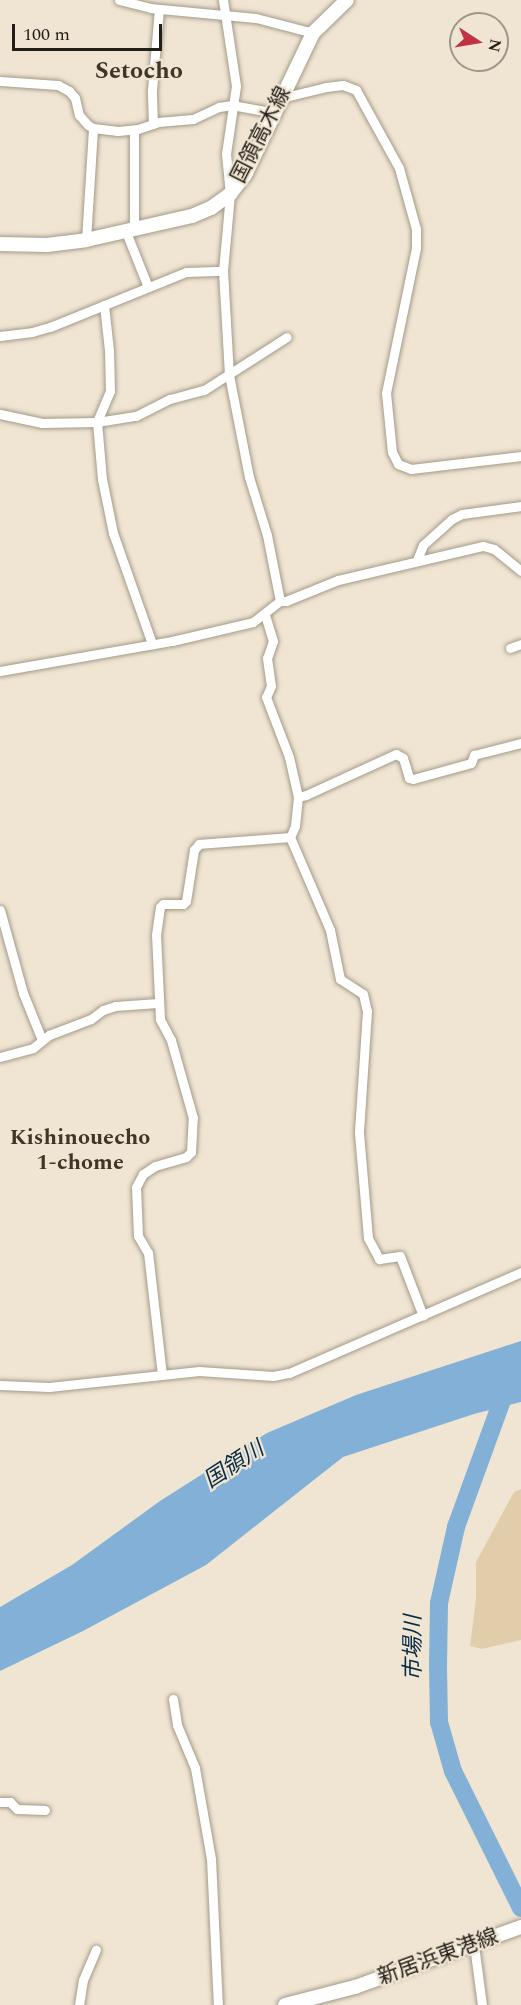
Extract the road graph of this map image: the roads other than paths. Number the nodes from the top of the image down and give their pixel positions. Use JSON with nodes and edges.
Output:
{"nodes":[{"id":1,"x":119,"y":0,"type":"edge"},
{"id":2,"x":224,"y":0,"type":"edge"},
{"id":3,"x":347,"y":0,"type":"edge"},
{"id":4,"x":159,"y":9,"type":"junction"},
{"id":5,"x":224,"y":14,"type":"junction"},
{"id":6,"x":313,"y":33,"type":"junction"},
{"id":7,"x":0,"y":81,"type":"edge"},
{"id":8,"x":281,"y":98,"type":"junction"},
{"id":9,"x":232,"y":105,"type":"junction"},
{"id":10,"x":275,"y":113,"type":"junction"},
{"id":11,"x":153,"y":124,"type":"junction"},
{"id":12,"x":93,"y":128,"type":"junction"},
{"id":13,"x":134,"y":129,"type":"junction"},
{"id":14,"x":230,"y":194,"type":"junction"},
{"id":15,"x":130,"y":231,"type":"junction"},
{"id":16,"x":86,"y":240,"type":"junction"},
{"id":17,"x":0,"y":244,"type":"edge"},
{"id":18,"x":223,"y":271,"type":"junction"},
{"id":19,"x":148,"y":287,"type":"junction"},
{"id":20,"x":104,"y":305,"type":"junction"},
{"id":21,"x":0,"y":336,"type":"edge"},
{"id":22,"x":287,"y":337,"type":"dead end"},
{"id":23,"x":229,"y":375,"type":"junction"},
{"id":24,"x":0,"y":414,"type":"edge"},
{"id":25,"x":98,"y":422,"type":"junction"},
{"id":26,"x":521,"y":456,"type":"edge"},
{"id":27,"x":521,"y":506,"type":"edge"},
{"id":28,"x":417,"y":560,"type":"junction"},
{"id":29,"x":521,"y":571,"type":"edge"},
{"id":30,"x":279,"y":601,"type":"junction"},
{"id":31,"x":265,"y":615,"type":"junction"},
{"id":32,"x":152,"y":644,"type":"junction"},
{"id":33,"x":521,"y":644,"type":"edge"},
{"id":34,"x":510,"y":648,"type":"dead end"},
{"id":35,"x":0,"y":671,"type":"edge"},
{"id":36,"x":521,"y":743,"type":"edge"},
{"id":37,"x":298,"y":796,"type":"junction"},
{"id":38,"x":290,"y":837,"type":"junction"},
{"id":39,"x":0,"y":910,"type":"edge"},
{"id":40,"x":158,"y":1003,"type":"junction"},
{"id":41,"x":42,"y":1040,"type":"junction"},
{"id":42,"x":0,"y":1057,"type":"edge"},
{"id":43,"x":521,"y":1272,"type":"edge"},
{"id":44,"x":423,"y":1316,"type":"junction"},
{"id":45,"x":162,"y":1375,"type":"junction"},
{"id":46,"x":0,"y":1385,"type":"edge"},
{"id":47,"x":173,"y":1699,"type":"dead end"},
{"id":48,"x":0,"y":1802,"type":"edge"},
{"id":49,"x":45,"y":1810,"type":"dead end"},
{"id":50,"x":521,"y":1927,"type":"edge"},
{"id":51,"x":477,"y":1943,"type":"junction"},
{"id":52,"x":96,"y":1950,"type":"dead end"},
{"id":53,"x":79,"y":2005,"type":"edge"},
{"id":54,"x":218,"y":2005,"type":"edge"},
{"id":55,"x":285,"y":2005,"type":"edge"},
{"id":56,"x":482,"y":2005,"type":"edge"}],
"edges":[{"from":1,"to":4,"type":"street"},
{"from":2,"to":5,"type":"street"},
{"from":3,"to":6,"type":"main road","name":"国領高木線"},
{"from":4,"to":5,"type":"street"},
{"from":4,"to":11,"type":"street"},
{"from":5,"to":6,"type":"street"},
{"from":5,"to":9,"type":"street"},
{"from":6,"to":8,"type":"main road","name":"国領高木線"},
{"from":7,"to":12,"type":"street"},
{"from":8,"to":10,"type":"main road","name":"国領高木線"},
{"from":8,"to":26,"type":"street"},
{"from":9,"to":10,"type":"street"},
{"from":9,"to":11,"type":"street"},
{"from":9,"to":14,"type":"street"},
{"from":10,"to":14,"type":"main road","name":"国領高木線"},
{"from":11,"to":13,"type":"street"},
{"from":12,"to":13,"type":"street"},
{"from":12,"to":16,"type":"street"},
{"from":13,"to":15,"type":"street"},
{"from":14,"to":15,"type":"main road","name":"国領高木線"},
{"from":14,"to":18,"type":"street"},
{"from":15,"to":16,"type":"main road","name":"国領高木線"},
{"from":15,"to":19,"type":"street"},
{"from":16,"to":17,"type":"main road","name":"国領高木線"},
{"from":18,"to":19,"type":"street"},
{"from":18,"to":23,"type":"street"},
{"from":19,"to":20,"type":"street"},
{"from":20,"to":21,"type":"street"},
{"from":20,"to":25,"type":"street"},
{"from":22,"to":23,"type":"street"},
{"from":23,"to":25,"type":"street"},
{"from":23,"to":30,"type":"street"},
{"from":24,"to":25,"type":"street"},
{"from":25,"to":32,"type":"street"},
{"from":27,"to":28,"type":"street"},
{"from":28,"to":29,"type":"street"},
{"from":28,"to":30,"type":"street"},
{"from":30,"to":31,"type":"street"},
{"from":31,"to":32,"type":"street"},
{"from":31,"to":37,"type":"street"},
{"from":32,"to":35,"type":"street"},
{"from":33,"to":34,"type":"street"},
{"from":36,"to":37,"type":"street"},
{"from":37,"to":38,"type":"street"},
{"from":38,"to":40,"type":"street"},
{"from":38,"to":44,"type":"street"},
{"from":39,"to":41,"type":"street"},
{"from":40,"to":41,"type":"street"},
{"from":40,"to":45,"type":"street"},
{"from":41,"to":42,"type":"street"},
{"from":43,"to":44,"type":"street"},
{"from":44,"to":45,"type":"street"},
{"from":45,"to":46,"type":"street"},
{"from":47,"to":54,"type":"street"},
{"from":48,"to":49,"type":"street"},
{"from":50,"to":51,"type":"main road","name":"新居浜東港線"},
{"from":51,"to":55,"type":"main road","name":"新居浜東港線"},
{"from":51,"to":56,"type":"street"},
{"from":52,"to":53,"type":"street"}]}
